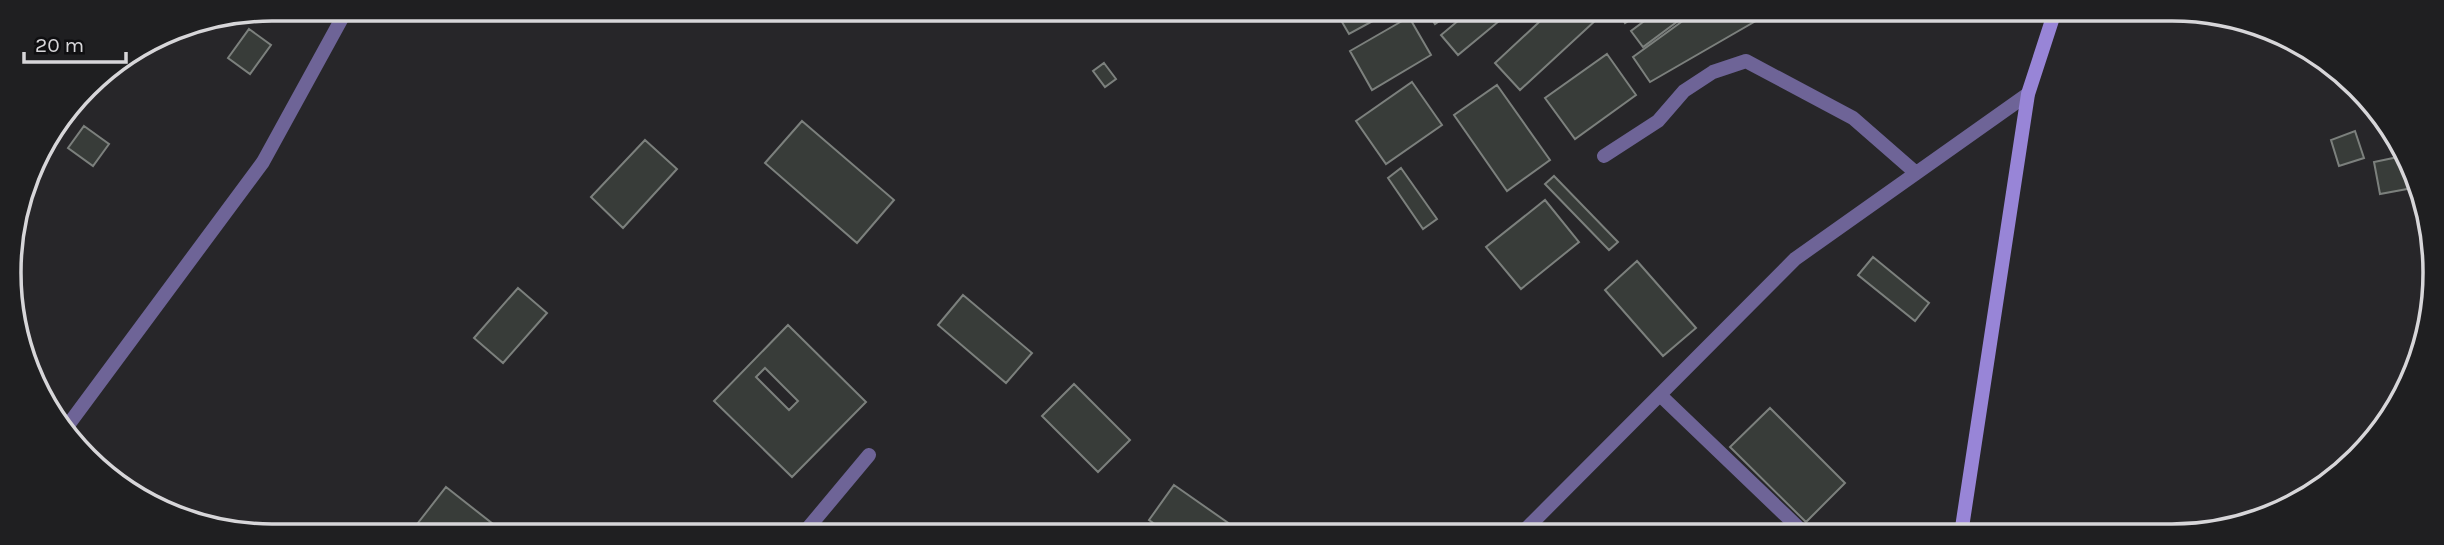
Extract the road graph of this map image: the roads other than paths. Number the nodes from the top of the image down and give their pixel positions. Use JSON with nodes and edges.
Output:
{"nodes":[{"id":1,"x":334,"y":21,"type":"edge"},
{"id":2,"x":2052,"y":21,"type":"edge"},
{"id":3,"x":2028,"y":94,"type":"junction"},
{"id":4,"x":1604,"y":156,"type":"dead end"},
{"id":5,"x":1916,"y":173,"type":"junction"},
{"id":6,"x":1660,"y":395,"type":"junction"},
{"id":7,"x":70,"y":422,"type":"edge"},
{"id":8,"x":869,"y":455,"type":"dead end"},
{"id":9,"x":811,"y":524,"type":"edge"},
{"id":10,"x":1531,"y":524,"type":"edge"},
{"id":11,"x":1795,"y":524,"type":"edge"},
{"id":12,"x":1963,"y":524,"type":"edge"}],
"edges":[{"from":1,"to":7,"type":"street"},
{"from":2,"to":3,"type":"main road"},
{"from":3,"to":5,"type":"street"},
{"from":3,"to":12,"type":"main road"},
{"from":4,"to":5,"type":"street"},
{"from":5,"to":6,"type":"street"},
{"from":6,"to":10,"type":"street"},
{"from":6,"to":11,"type":"street"},
{"from":8,"to":9,"type":"street"}]}
